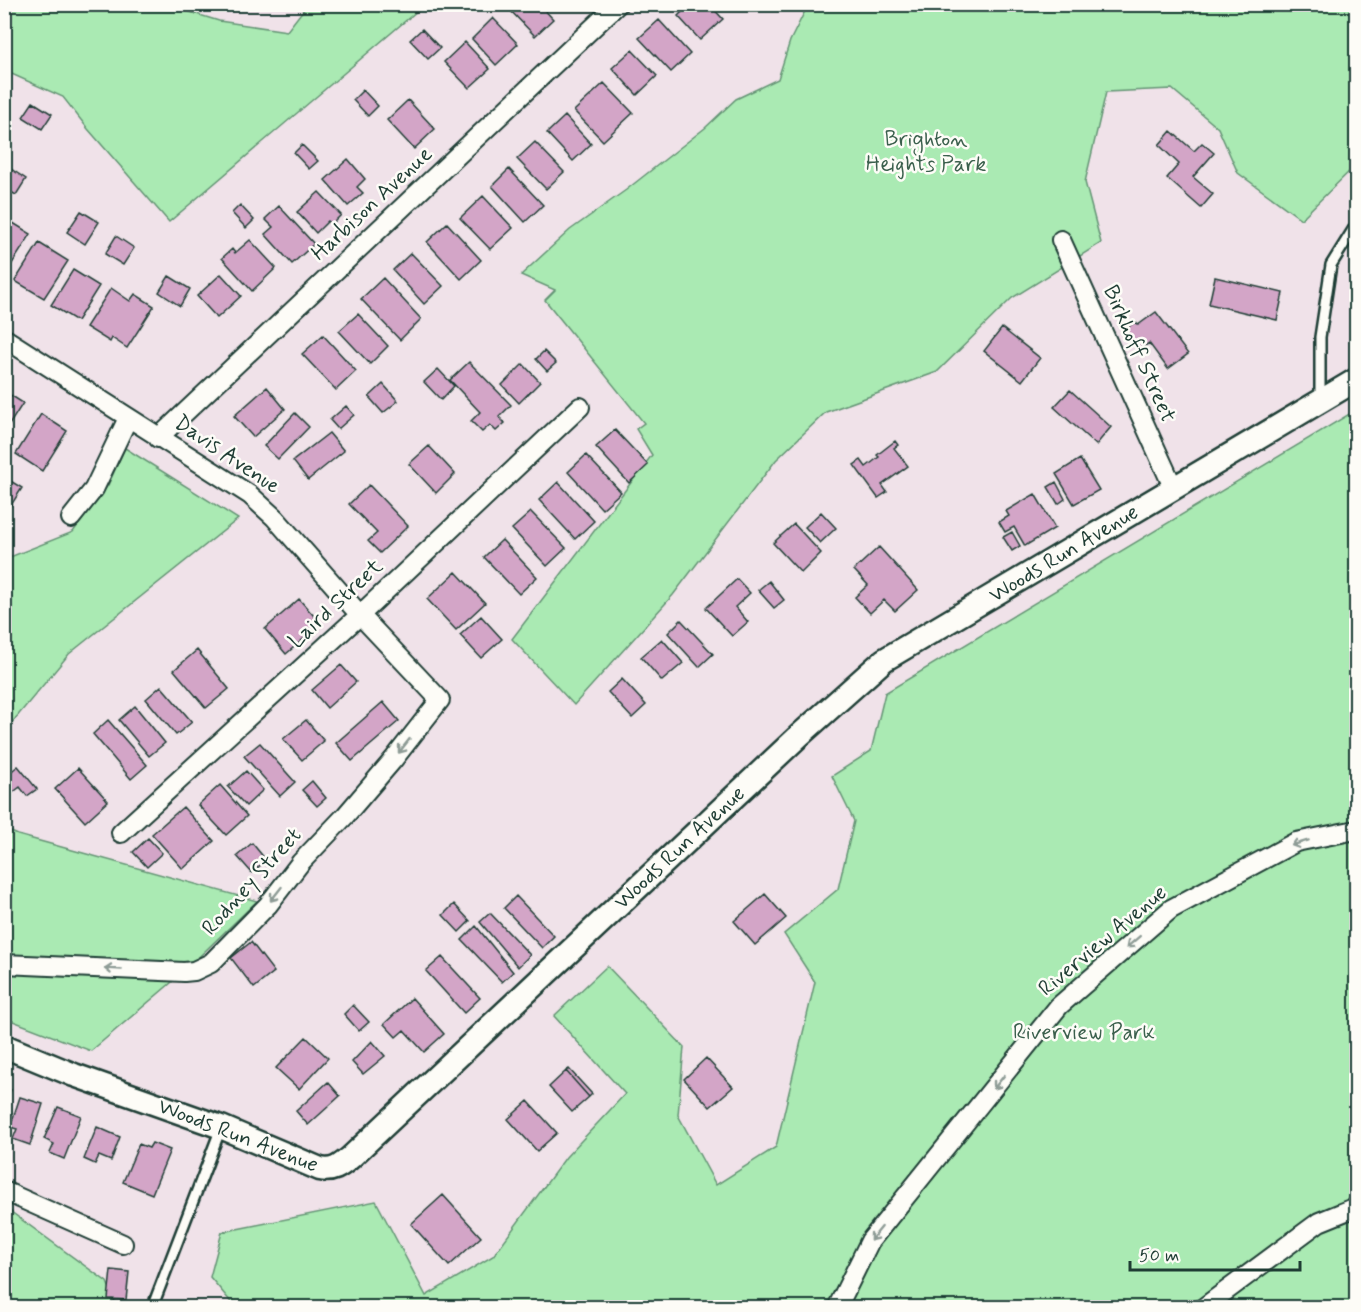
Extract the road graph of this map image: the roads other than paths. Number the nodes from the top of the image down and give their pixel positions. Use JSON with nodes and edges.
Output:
{"nodes":[{"id":1,"x":618,"y":4,"type":"edge"},
{"id":2,"x":1356,"y":225,"type":"edge"},
{"id":3,"x":1061,"y":240,"type":"dead end"},
{"id":4,"x":4,"y":339,"type":"edge"},
{"id":5,"x":1356,"y":380,"type":"edge"},
{"id":6,"x":1320,"y":402,"type":"junction"},
{"id":7,"x":580,"y":407,"type":"dead end"},
{"id":8,"x":128,"y":418,"type":"junction"},
{"id":9,"x":159,"y":438,"type":"junction"},
{"id":10,"x":1174,"y":489,"type":"junction"},
{"id":11,"x":70,"y":518,"type":"dead end"},
{"id":12,"x":360,"y":615,"type":"junction"},
{"id":13,"x":440,"y":700,"type":"joint"},
{"id":14,"x":1355,"y":828,"type":"edge"},
{"id":15,"x":121,"y":833,"type":"dead end"},
{"id":16,"x":4,"y":963,"type":"edge"},
{"id":17,"x":4,"y":1046,"type":"edge"},
{"id":18,"x":221,"y":1127,"type":"junction"},
{"id":19,"x":4,"y":1191,"type":"edge"},
{"id":20,"x":1356,"y":1207,"type":"edge"},
{"id":21,"x":123,"y":1244,"type":"dead end"},
{"id":22,"x":152,"y":1308,"type":"edge"},
{"id":23,"x":837,"y":1308,"type":"edge"},
{"id":24,"x":1203,"y":1308,"type":"edge"}],
"edges":[{"from":1,"to":9,"type":"street","name":"Harbison Avenue"},
{"from":2,"to":6,"type":"lane"},
{"from":3,"to":10,"type":"street","name":"Birkhoff Street"},
{"from":4,"to":8,"type":"street","name":"Davis Avenue"},
{"from":5,"to":6,"type":"street","name":"Woods Run Avenue"},
{"from":6,"to":10,"type":"street","name":"Woods Run Avenue"},
{"from":7,"to":12,"type":"street","name":"Laird Street"},
{"from":8,"to":9,"type":"street","name":"Davis Avenue"},
{"from":8,"to":11,"type":"street"},
{"from":9,"to":12,"type":"street","name":"Davis Avenue"},
{"from":10,"to":18,"type":"street","name":"Woods Run Avenue"},
{"from":12,"to":13,"type":"street","name":"Davis Avenue"},
{"from":12,"to":15,"type":"street","name":"Laird Street"},
{"from":13,"to":16,"type":"street","name":"Rodney Street","one_way":true},
{"from":14,"to":23,"type":"street","name":"Riverview Avenue","one_way":true},
{"from":17,"to":18,"type":"street","name":"Woods Run Avenue"},
{"from":18,"to":22,"type":"lane"},
{"from":19,"to":21,"type":"street"},
{"from":20,"to":24,"type":"street"}]}
